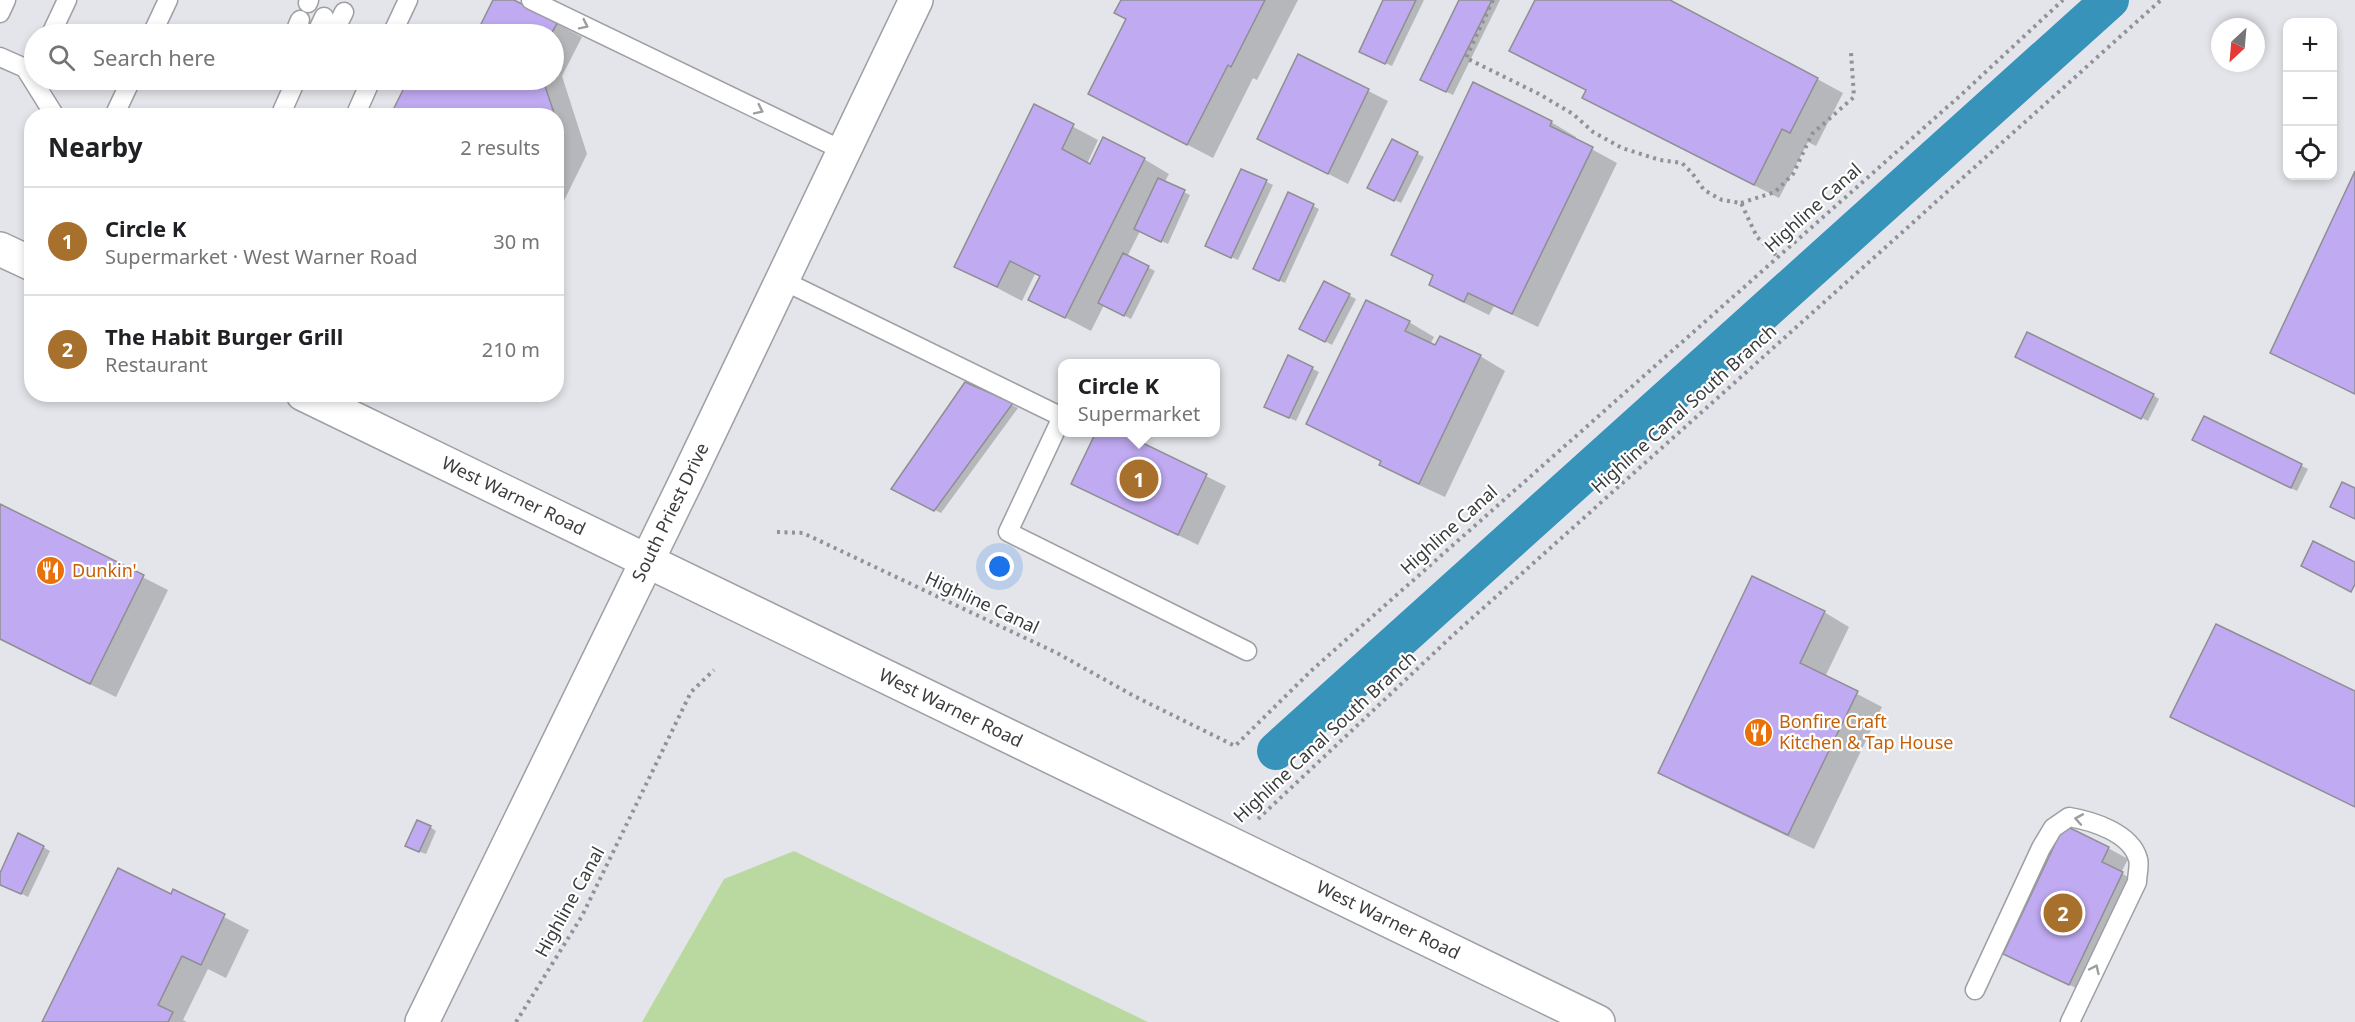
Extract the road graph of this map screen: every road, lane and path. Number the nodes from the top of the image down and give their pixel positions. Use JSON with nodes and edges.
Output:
{"nodes":[{"id":1,"x":6,"y":0,"type":"edge"},
{"id":2,"x":67,"y":0,"type":"edge"},
{"id":3,"x":168,"y":0,"type":"edge"},
{"id":4,"x":408,"y":0,"type":"edge"},
{"id":5,"x":531,"y":0,"type":"edge"},
{"id":6,"x":916,"y":0,"type":"edge"},
{"id":7,"x":1493,"y":0,"type":"edge"},
{"id":8,"x":2063,"y":0,"type":"edge"},
{"id":9,"x":2161,"y":0,"type":"edge"},
{"id":10,"x":344,"y":12,"type":"dead end"},
{"id":11,"x":0,"y":13,"type":"edge"},
{"id":12,"x":324,"y":16,"type":"dead end"},
{"id":13,"x":56,"y":24,"type":"edge"},
{"id":14,"x":157,"y":24,"type":"edge"},
{"id":15,"x":320,"y":24,"type":"edge"},
{"id":16,"x":338,"y":24,"type":"edge"},
{"id":17,"x":397,"y":24,"type":"edge"},
{"id":18,"x":1851,"y":52,"type":"dead end"},
{"id":19,"x":0,"y":57,"type":"edge"},
{"id":20,"x":24,"y":67,"type":"edge"},
{"id":21,"x":41,"y":90,"type":"edge"},
{"id":22,"x":126,"y":90,"type":"edge"},
{"id":23,"x":292,"y":90,"type":"edge"},
{"id":24,"x":367,"y":90,"type":"edge"},
{"id":25,"x":51,"y":108,"type":"edge"},
{"id":26,"x":118,"y":108,"type":"edge"},
{"id":27,"x":284,"y":108,"type":"edge"},
{"id":28,"x":359,"y":108,"type":"edge"},
{"id":29,"x":844,"y":151,"type":"junction"},
{"id":30,"x":1742,"y":203,"type":"junction"},
{"id":31,"x":0,"y":249,"type":"edge"},
{"id":32,"x":1778,"y":257,"type":"junction"},
{"id":33,"x":24,"y":260,"type":"edge"},
{"id":34,"x":782,"y":280,"type":"junction"},
{"id":35,"x":319,"y":402,"type":"edge"},
{"id":36,"x":1058,"y":415,"type":"edge"},
{"id":37,"x":1058,"y":426,"type":"edge"},
{"id":38,"x":777,"y":532,"type":"dead end"},
{"id":39,"x":647,"y":561,"type":"junction"},
{"id":40,"x":1247,"y":651,"type":"dead end"},
{"id":41,"x":714,"y":670,"type":"dead end"},
{"id":42,"x":1231,"y":844,"type":"junction"},
{"id":43,"x":1975,"y":990,"type":"dead end"},
{"id":44,"x":422,"y":1022,"type":"edge"},
{"id":45,"x":516,"y":1022,"type":"edge"},
{"id":46,"x":1598,"y":1022,"type":"edge"},
{"id":47,"x":2070,"y":1022,"type":"edge"}],
"edges":[{"from":1,"to":11,"type":"lane"},
{"from":2,"to":13,"type":"lane"},
{"from":3,"to":14,"type":"lane"},
{"from":4,"to":17,"type":"lane"},
{"from":5,"to":29,"type":"lane","one_way":true},
{"from":6,"to":29,"type":"main road","name":"South Priest Drive"},
{"from":7,"to":30,"type":"path"},
{"from":8,"to":32,"type":"path","name":"Highline Canal"},
{"from":9,"to":42,"type":"path","name":"Highline Canal South Branch"},
{"from":10,"to":16,"type":"lane"},
{"from":12,"to":15,"type":"lane"},
{"from":18,"to":30,"type":"path"},
{"from":19,"to":20,"type":"lane"},
{"from":21,"to":25,"type":"lane"},
{"from":22,"to":26,"type":"lane"},
{"from":23,"to":27,"type":"lane"},
{"from":24,"to":28,"type":"lane"},
{"from":29,"to":34,"type":"main road","name":"South Priest Drive"},
{"from":30,"to":32,"type":"path"},
{"from":31,"to":33,"type":"main road"},
{"from":32,"to":38,"type":"path","name":"Highline Canal"},
{"from":34,"to":36,"type":"lane"},
{"from":34,"to":39,"type":"main road","name":"South Priest Drive"},
{"from":35,"to":39,"type":"main road","name":"West Warner Road"},
{"from":37,"to":40,"type":"lane"},
{"from":39,"to":42,"type":"main road","name":"West Warner Road"},
{"from":39,"to":44,"type":"main road","name":"South Priest Drive"},
{"from":41,"to":45,"type":"path","name":"Highline Canal"},
{"from":42,"to":46,"type":"main road","name":"West Warner Road"},
{"from":47,"to":43,"type":"lane","one_way":true}]}
